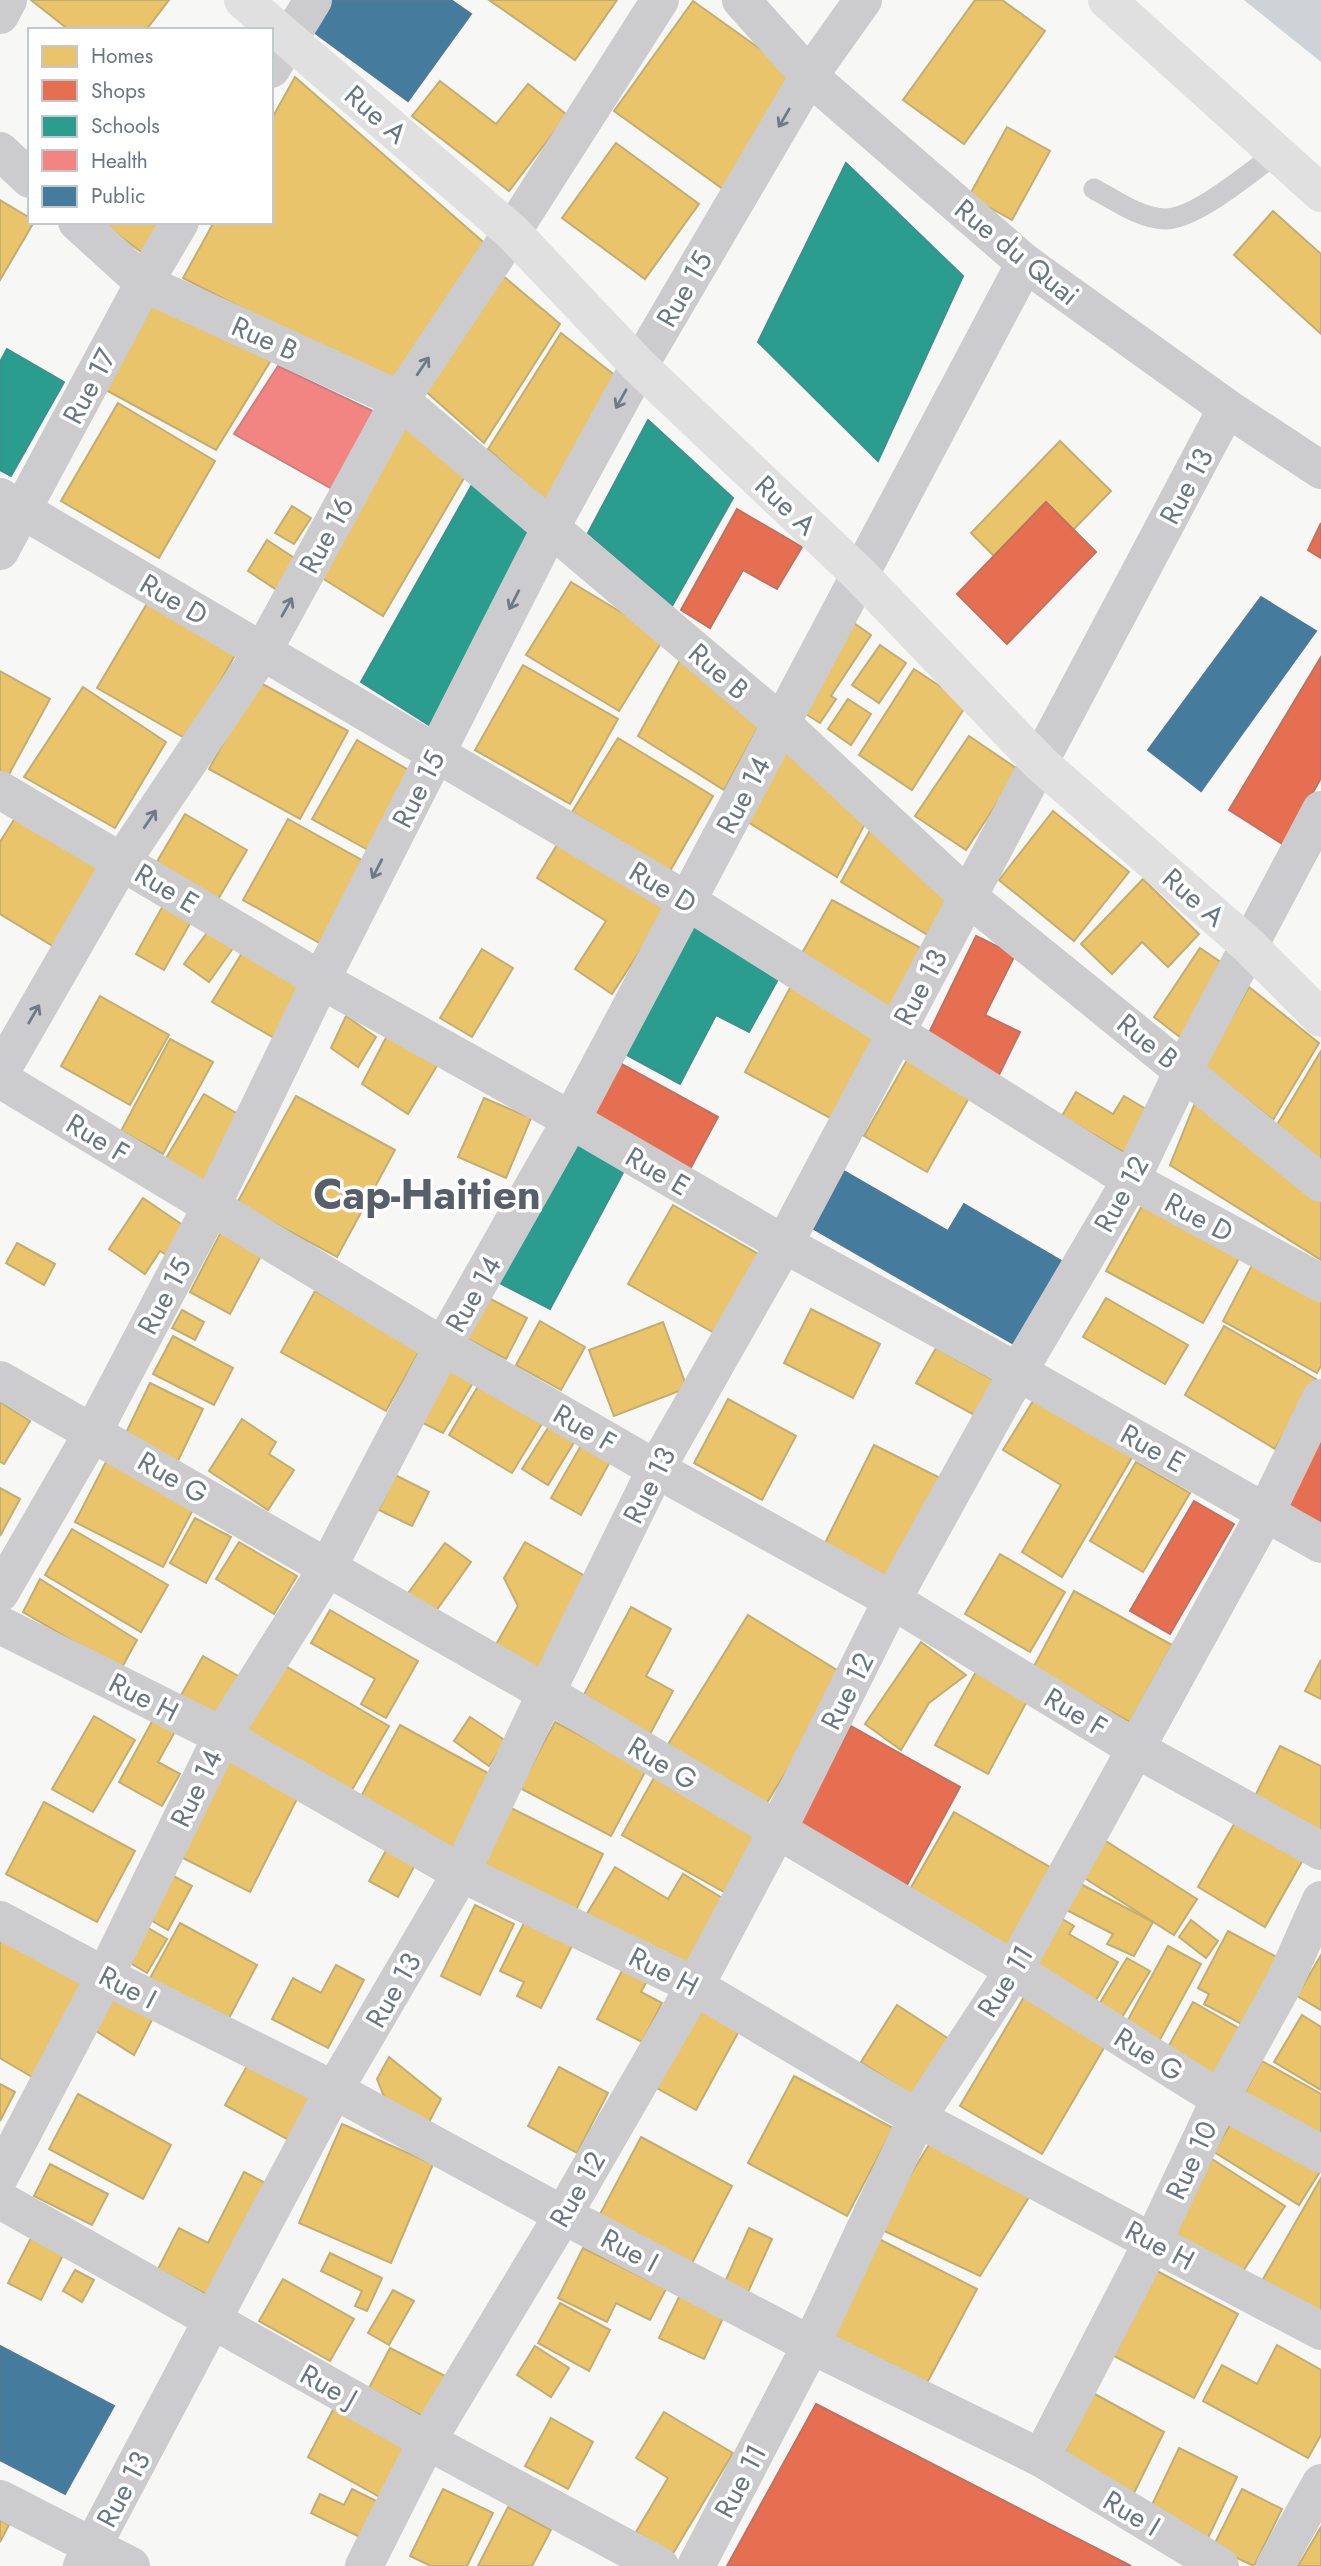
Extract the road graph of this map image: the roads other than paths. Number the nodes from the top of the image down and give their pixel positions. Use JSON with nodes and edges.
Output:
{"nodes":[{"id":1,"x":8,"y":0,"type":"edge"},
{"id":2,"x":243,"y":0,"type":"edge"},
{"id":3,"x":313,"y":0,"type":"edge"},
{"id":4,"x":660,"y":0,"type":"edge"},
{"id":5,"x":741,"y":0,"type":"edge"},
{"id":6,"x":863,"y":0,"type":"edge"},
{"id":7,"x":1107,"y":0,"type":"edge"},
{"id":8,"x":0,"y":15,"type":"edge"},
{"id":9,"x":262,"y":28,"type":"edge"},
{"id":10,"x":280,"y":54,"type":"edge"},
{"id":11,"x":809,"y":76,"type":"junction"},
{"id":12,"x":0,"y":151,"type":"edge"},
{"id":13,"x":1277,"y":153,"type":"junction"},
{"id":14,"x":28,"y":177,"type":"edge"},
{"id":15,"x":1094,"y":189,"type":"dead end"},
{"id":16,"x":1321,"y":193,"type":"edge"},
{"id":17,"x":79,"y":224,"type":"edge"},
{"id":18,"x":179,"y":224,"type":"edge"},
{"id":19,"x":512,"y":232,"type":"junction"},
{"id":20,"x":1025,"y":263,"type":"junction"},
{"id":21,"x":144,"y":283,"type":"junction"},
{"id":22,"x":639,"y":366,"type":"junction"},
{"id":23,"x":400,"y":400,"type":"junction"},
{"id":24,"x":1227,"y":408,"type":"junction"},
{"id":25,"x":1321,"y":470,"type":"edge"},
{"id":26,"x":11,"y":504,"type":"edge"},
{"id":27,"x":551,"y":527,"type":"junction"},
{"id":28,"x":0,"y":551,"type":"edge"},
{"id":29,"x":860,"y":575,"type":"junction"},
{"id":30,"x":263,"y":650,"type":"junction"},
{"id":31,"x":781,"y":723,"type":"junction"},
{"id":32,"x":437,"y":752,"type":"junction"},
{"id":33,"x":1040,"y":762,"type":"junction"},
{"id":34,"x":0,"y":790,"type":"edge"},
{"id":35,"x":1321,"y":810,"type":"edge"},
{"id":36,"x":122,"y":861,"type":"junction"},
{"id":37,"x":968,"y":897,"type":"junction"},
{"id":38,"x":687,"y":901,"type":"junction"},
{"id":39,"x":1248,"y":945,"type":"junction"},
{"id":40,"x":321,"y":980,"type":"junction"},
{"id":41,"x":1321,"y":1018,"type":"edge"},
{"id":42,"x":895,"y":1033,"type":"junction"},
{"id":43,"x":1184,"y":1069,"type":"junction"},
{"id":44,"x":0,"y":1073,"type":"edge"},
{"id":45,"x":0,"y":1079,"type":"edge"},
{"id":46,"x":571,"y":1120,"type":"junction"},
{"id":47,"x":1131,"y":1180,"type":"junction"},
{"id":48,"x":1321,"y":1183,"type":"edge"},
{"id":49,"x":211,"y":1207,"type":"junction"},
{"id":50,"x":784,"y":1244,"type":"junction"},
{"id":51,"x":1321,"y":1283,"type":"edge"},
{"id":52,"x":443,"y":1346,"type":"junction"},
{"id":53,"x":1018,"y":1372,"type":"junction"},
{"id":54,"x":0,"y":1380,"type":"edge"},
{"id":55,"x":1321,"y":1398,"type":"edge"},
{"id":56,"x":93,"y":1432,"type":"junction"},
{"id":57,"x":656,"y":1469,"type":"junction"},
{"id":58,"x":1266,"y":1512,"type":"junction"},
{"id":59,"x":1321,"y":1544,"type":"edge"},
{"id":60,"x":328,"y":1567,"type":"junction"},
{"id":61,"x":0,"y":1593,"type":"edge"},
{"id":62,"x":892,"y":1600,"type":"junction"},
{"id":63,"x":0,"y":1625,"type":"edge"},
{"id":64,"x":546,"y":1693,"type":"junction"},
{"id":65,"x":222,"y":1736,"type":"junction"},
{"id":66,"x":1136,"y":1749,"type":"junction"},
{"id":67,"x":777,"y":1831,"type":"junction"},
{"id":68,"x":1321,"y":1851,"type":"edge"},
{"id":69,"x":461,"y":1872,"type":"junction"},
{"id":70,"x":1321,"y":1900,"type":"edge"},
{"id":71,"x":0,"y":1920,"type":"edge"},
{"id":72,"x":1014,"y":1970,"type":"junction"},
{"id":73,"x":105,"y":1976,"type":"junction"},
{"id":74,"x":695,"y":1986,"type":"junction"},
{"id":75,"x":334,"y":2090,"type":"junction"},
{"id":76,"x":1220,"y":2099,"type":"junction"},
{"id":77,"x":917,"y":2118,"type":"junction"},
{"id":78,"x":1321,"y":2154,"type":"edge"},
{"id":79,"x":0,"y":2176,"type":"edge"},
{"id":80,"x":0,"y":2200,"type":"edge"},
{"id":81,"x":563,"y":2215,"type":"junction"},
{"id":82,"x":1153,"y":2241,"type":"junction"},
{"id":83,"x":212,"y":2321,"type":"junction"},
{"id":84,"x":1321,"y":2331,"type":"edge"},
{"id":85,"x":811,"y":2345,"type":"junction"},
{"id":86,"x":427,"y":2441,"type":"junction"},
{"id":87,"x":1041,"y":2458,"type":"junction"},
{"id":88,"x":1321,"y":2483,"type":"edge"},
{"id":89,"x":0,"y":2499,"type":"edge"},
{"id":90,"x":87,"y":2556,"type":"edge"},
{"id":91,"x":131,"y":2566,"type":"edge"},
{"id":92,"x":364,"y":2566,"type":"edge"},
{"id":93,"x":660,"y":2566,"type":"edge"},
{"id":94,"x":696,"y":2566,"type":"edge"},
{"id":95,"x":1220,"y":2566,"type":"edge"},
{"id":96,"x":1275,"y":2566,"type":"edge"}],
"edges":[{"from":1,"to":8,"type":"street"},
{"from":2,"to":9,"type":"street","name":"Rue A"},
{"from":3,"to":10,"type":"street"},
{"from":4,"to":19,"type":"street","name":"Rue 16"},
{"from":5,"to":11,"type":"street","name":"Rue du Quai"},
{"from":6,"to":11,"type":"street","name":"Rue 15"},
{"from":7,"to":13,"type":"street"},
{"from":10,"to":19,"type":"street","name":"Rue A"},
{"from":11,"to":20,"type":"street","name":"Rue du Quai"},
{"from":11,"to":22,"type":"street","name":"Rue 15","one_way":true},
{"from":12,"to":14,"type":"street"},
{"from":13,"to":15,"type":"lane"},
{"from":13,"to":16,"type":"street"},
{"from":17,"to":21,"type":"street","name":"Rue B"},
{"from":18,"to":21,"type":"street","name":"Rue 17"},
{"from":19,"to":22,"type":"street","name":"Rue A"},
{"from":23,"to":19,"type":"street","name":"Rue 16","one_way":true},
{"from":20,"to":24,"type":"street","name":"Rue du Quai"},
{"from":20,"to":29,"type":"street","name":"Rue 14"},
{"from":21,"to":23,"type":"street","name":"Rue B"},
{"from":21,"to":26,"type":"street","name":"Rue 17"},
{"from":22,"to":27,"type":"street","name":"Rue 15","one_way":true},
{"from":22,"to":29,"type":"street","name":"Rue A"},
{"from":23,"to":27,"type":"street","name":"Rue B"},
{"from":30,"to":23,"type":"street","name":"Rue 16","one_way":true},
{"from":24,"to":25,"type":"street","name":"Rue du Quai"},
{"from":24,"to":33,"type":"street","name":"Rue 13"},
{"from":26,"to":28,"type":"street","name":"Rue 17"},
{"from":26,"to":30,"type":"street","name":"Rue D"},
{"from":27,"to":31,"type":"street","name":"Rue B"},
{"from":27,"to":32,"type":"street","name":"Rue 15","one_way":true},
{"from":29,"to":31,"type":"street","name":"Rue 14"},
{"from":29,"to":33,"type":"street","name":"Rue A"},
{"from":30,"to":32,"type":"street","name":"Rue D"},
{"from":36,"to":30,"type":"street","name":"Rue 16","one_way":true},
{"from":31,"to":37,"type":"street","name":"Rue B"},
{"from":31,"to":38,"type":"street","name":"Rue 14"},
{"from":32,"to":38,"type":"street","name":"Rue D"},
{"from":32,"to":40,"type":"street","name":"Rue 15","one_way":true},
{"from":33,"to":37,"type":"street","name":"Rue 13"},
{"from":33,"to":39,"type":"street","name":"Rue A"},
{"from":34,"to":36,"type":"street","name":"Rue E"},
{"from":35,"to":39,"type":"street","name":"Rue 12"},
{"from":36,"to":40,"type":"street","name":"Rue E"},
{"from":44,"to":36,"type":"street","name":"Rue 16","one_way":true},
{"from":37,"to":42,"type":"street","name":"Rue 13"},
{"from":37,"to":43,"type":"street","name":"Rue B"},
{"from":38,"to":42,"type":"street","name":"Rue D"},
{"from":38,"to":46,"type":"street","name":"Rue 14"},
{"from":39,"to":41,"type":"street","name":"Rue A"},
{"from":39,"to":43,"type":"street","name":"Rue 12"},
{"from":40,"to":46,"type":"street","name":"Rue E"},
{"from":40,"to":49,"type":"street","name":"Rue 15"},
{"from":42,"to":47,"type":"street","name":"Rue D"},
{"from":42,"to":50,"type":"street","name":"Rue 13"},
{"from":43,"to":47,"type":"street","name":"Rue 12"},
{"from":43,"to":48,"type":"street","name":"Rue B"},
{"from":45,"to":49,"type":"street","name":"Rue F"},
{"from":46,"to":50,"type":"street","name":"Rue E"},
{"from":46,"to":52,"type":"street","name":"Rue 14"},
{"from":47,"to":51,"type":"street","name":"Rue D"},
{"from":47,"to":53,"type":"street","name":"Rue 12"},
{"from":49,"to":52,"type":"street","name":"Rue F"},
{"from":49,"to":56,"type":"street","name":"Rue 15"},
{"from":50,"to":53,"type":"street","name":"Rue E"},
{"from":50,"to":57,"type":"street","name":"Rue 13"},
{"from":52,"to":57,"type":"street","name":"Rue F"},
{"from":52,"to":60,"type":"street","name":"Rue 14"},
{"from":53,"to":58,"type":"street","name":"Rue E"},
{"from":53,"to":62,"type":"street","name":"Rue 12"},
{"from":54,"to":56,"type":"street","name":"Rue G"},
{"from":55,"to":58,"type":"street","name":"Rue 11"},
{"from":56,"to":60,"type":"street","name":"Rue G"},
{"from":56,"to":61,"type":"street","name":"Rue 15"},
{"from":57,"to":62,"type":"street","name":"Rue F"},
{"from":57,"to":64,"type":"street","name":"Rue 13"},
{"from":58,"to":59,"type":"street","name":"Rue E"},
{"from":58,"to":66,"type":"street","name":"Rue 11"},
{"from":60,"to":64,"type":"street","name":"Rue G"},
{"from":60,"to":65,"type":"street","name":"Rue 14"},
{"from":62,"to":66,"type":"street","name":"Rue F"},
{"from":62,"to":67,"type":"street","name":"Rue 12"},
{"from":63,"to":65,"type":"street","name":"Rue H"},
{"from":64,"to":67,"type":"street","name":"Rue G"},
{"from":64,"to":69,"type":"street","name":"Rue 13"},
{"from":65,"to":69,"type":"street","name":"Rue H"},
{"from":65,"to":73,"type":"street","name":"Rue 14"},
{"from":66,"to":68,"type":"street","name":"Rue F"},
{"from":66,"to":72,"type":"street","name":"Rue 11"},
{"from":67,"to":72,"type":"street","name":"Rue G"},
{"from":67,"to":74,"type":"street","name":"Rue 12"},
{"from":69,"to":74,"type":"street","name":"Rue H"},
{"from":69,"to":75,"type":"street","name":"Rue 13"},
{"from":70,"to":76,"type":"street","name":"Rue 10"},
{"from":71,"to":73,"type":"street","name":"Rue I"},
{"from":72,"to":76,"type":"street","name":"Rue G"},
{"from":72,"to":77,"type":"street","name":"Rue 11"},
{"from":73,"to":75,"type":"street","name":"Rue I"},
{"from":73,"to":79,"type":"street","name":"Rue 14"},
{"from":74,"to":77,"type":"street","name":"Rue H"},
{"from":74,"to":81,"type":"street","name":"Rue 12"},
{"from":75,"to":81,"type":"street","name":"Rue I"},
{"from":75,"to":83,"type":"street","name":"Rue 13"},
{"from":76,"to":78,"type":"street","name":"Rue G"},
{"from":76,"to":82,"type":"street","name":"Rue 10"},
{"from":77,"to":82,"type":"street","name":"Rue H"},
{"from":77,"to":85,"type":"street","name":"Rue 11"},
{"from":80,"to":83,"type":"street","name":"Rue J"},
{"from":81,"to":85,"type":"street","name":"Rue I"},
{"from":81,"to":86,"type":"street","name":"Rue 12"},
{"from":82,"to":84,"type":"street","name":"Rue H"},
{"from":82,"to":87,"type":"street","name":"Rue 10"},
{"from":83,"to":86,"type":"street","name":"Rue J"},
{"from":83,"to":90,"type":"street","name":"Rue 13"},
{"from":85,"to":87,"type":"street","name":"Rue I"},
{"from":85,"to":94,"type":"street","name":"Rue 11"},
{"from":86,"to":92,"type":"street","name":"Rue 12"},
{"from":86,"to":93,"type":"street","name":"Rue J"},
{"from":87,"to":95,"type":"street","name":"Rue I"},
{"from":88,"to":96,"type":"street"},
{"from":89,"to":90,"type":"street"},
{"from":90,"to":91,"type":"street"}]}
